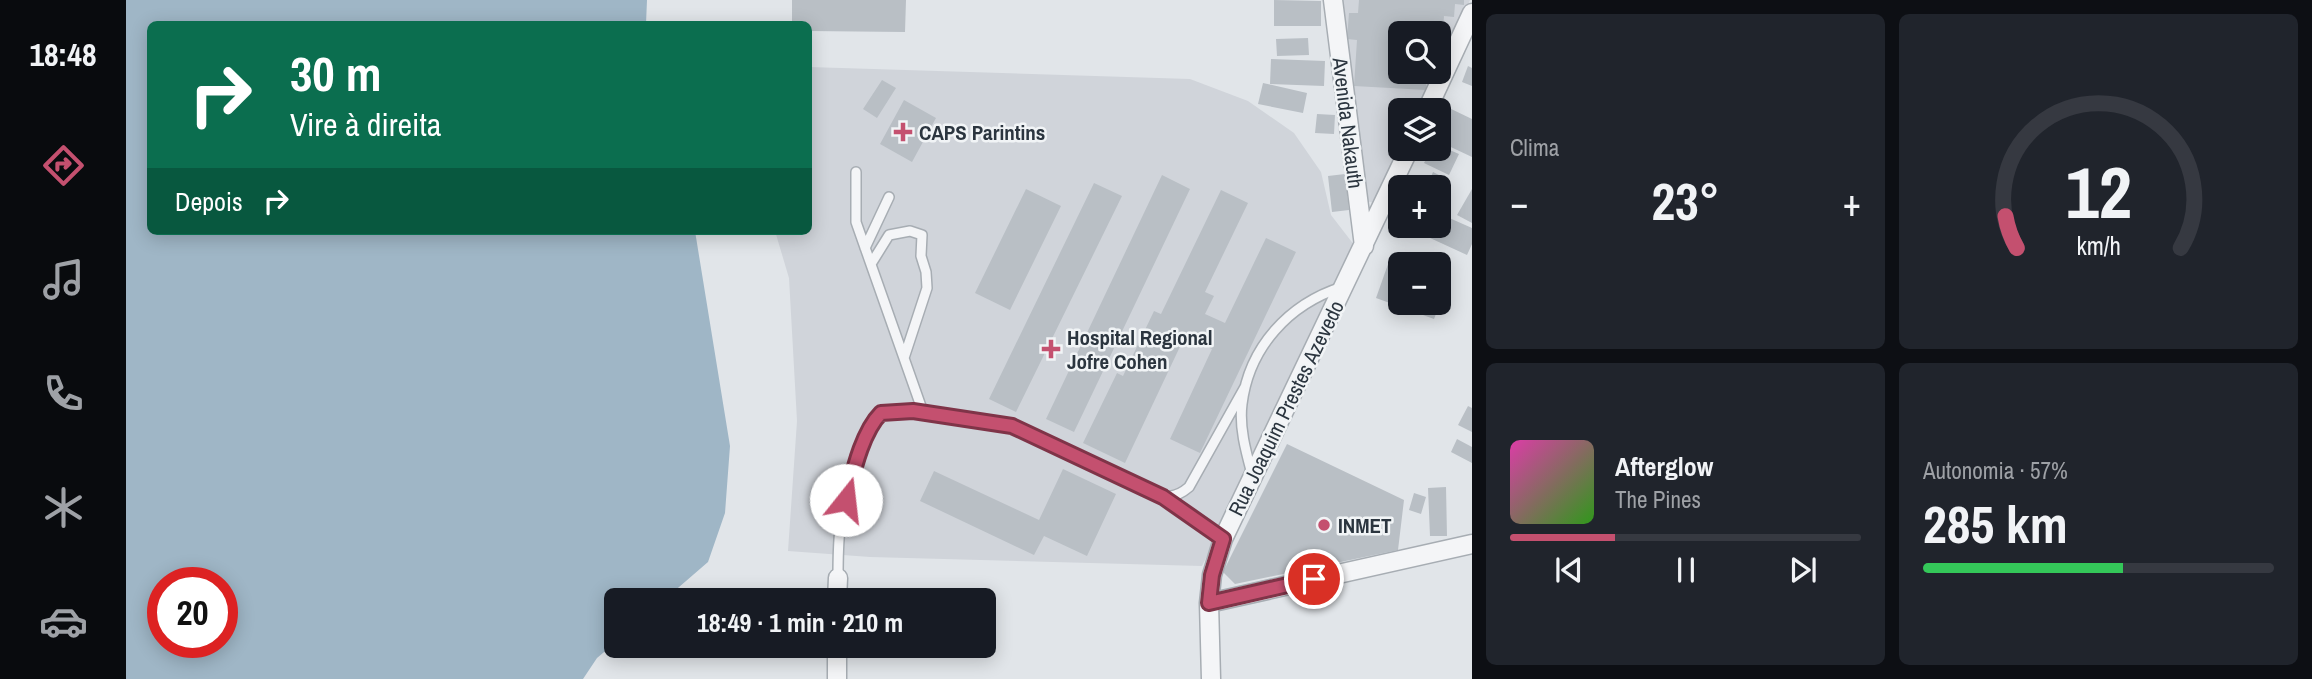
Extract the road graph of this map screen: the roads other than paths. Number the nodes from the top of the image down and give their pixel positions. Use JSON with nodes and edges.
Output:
{"nodes":[{"id":1,"x":1333,"y":0,"type":"edge"},
{"id":2,"x":1472,"y":13,"type":"edge"},
{"id":3,"x":1433,"y":98,"type":"edge"},
{"id":4,"x":1403,"y":161,"type":"edge"},
{"id":5,"x":856,"y":172,"type":"dead end"},
{"id":6,"x":889,"y":197,"type":"dead end"},
{"id":7,"x":1364,"y":247,"type":"junction"},
{"id":8,"x":865,"y":248,"type":"junction"},
{"id":9,"x":871,"y":264,"type":"junction"},
{"id":10,"x":1345,"y":286,"type":"junction"},
{"id":11,"x":904,"y":358,"type":"junction"},
{"id":12,"x":1245,"y":387,"type":"junction"},
{"id":13,"x":923,"y":412,"type":"junction"},
{"id":14,"x":1253,"y":476,"type":"junction"},
{"id":15,"x":1163,"y":497,"type":"junction"},
{"id":16,"x":1223,"y":539,"type":"junction"},
{"id":17,"x":1472,"y":544,"type":"edge"},
{"id":18,"x":838,"y":578,"type":"joint"},
{"id":19,"x":838,"y":588,"type":"edge"},
{"id":20,"x":1209,"y":603,"type":"junction"},
{"id":21,"x":837,"y":658,"type":"edge"},
{"id":22,"x":837,"y":679,"type":"edge"},
{"id":23,"x":1211,"y":679,"type":"edge"}],
"edges":[{"from":1,"to":7,"type":"street","name":"Avenida Nakauth"},
{"from":2,"to":3,"type":"street"},
{"from":4,"to":7,"type":"street","name":"Rua Joaquim Prestes Azevedo"},
{"from":5,"to":8,"type":"lane"},
{"from":6,"to":8,"type":"lane"},
{"from":7,"to":10,"type":"street","name":"Rua Joaquim Prestes Azevedo"},
{"from":8,"to":9,"type":"lane"},
{"from":9,"to":11,"type":"lane"},
{"from":9,"to":11,"type":"lane"},
{"from":10,"to":12,"type":"lane"},
{"from":10,"to":14,"type":"street","name":"Rua Joaquim Prestes Azevedo"},
{"from":11,"to":13,"type":"lane"},
{"from":12,"to":14,"type":"lane"},
{"from":12,"to":15,"type":"lane"},
{"from":13,"to":15,"type":"lane"},
{"from":13,"to":18,"type":"lane"},
{"from":14,"to":16,"type":"street","name":"Rua Joaquim Prestes Azevedo"},
{"from":15,"to":16,"type":"lane"},
{"from":16,"to":20,"type":"street","name":"Rua Joaquim Prestes Azevedo"},
{"from":17,"to":20,"type":"street"},
{"from":18,"to":19,"type":"street"},
{"from":20,"to":23,"type":"street","name":"Rua Joaquim Prestes Azevedo"},
{"from":21,"to":22,"type":"street"}]}
